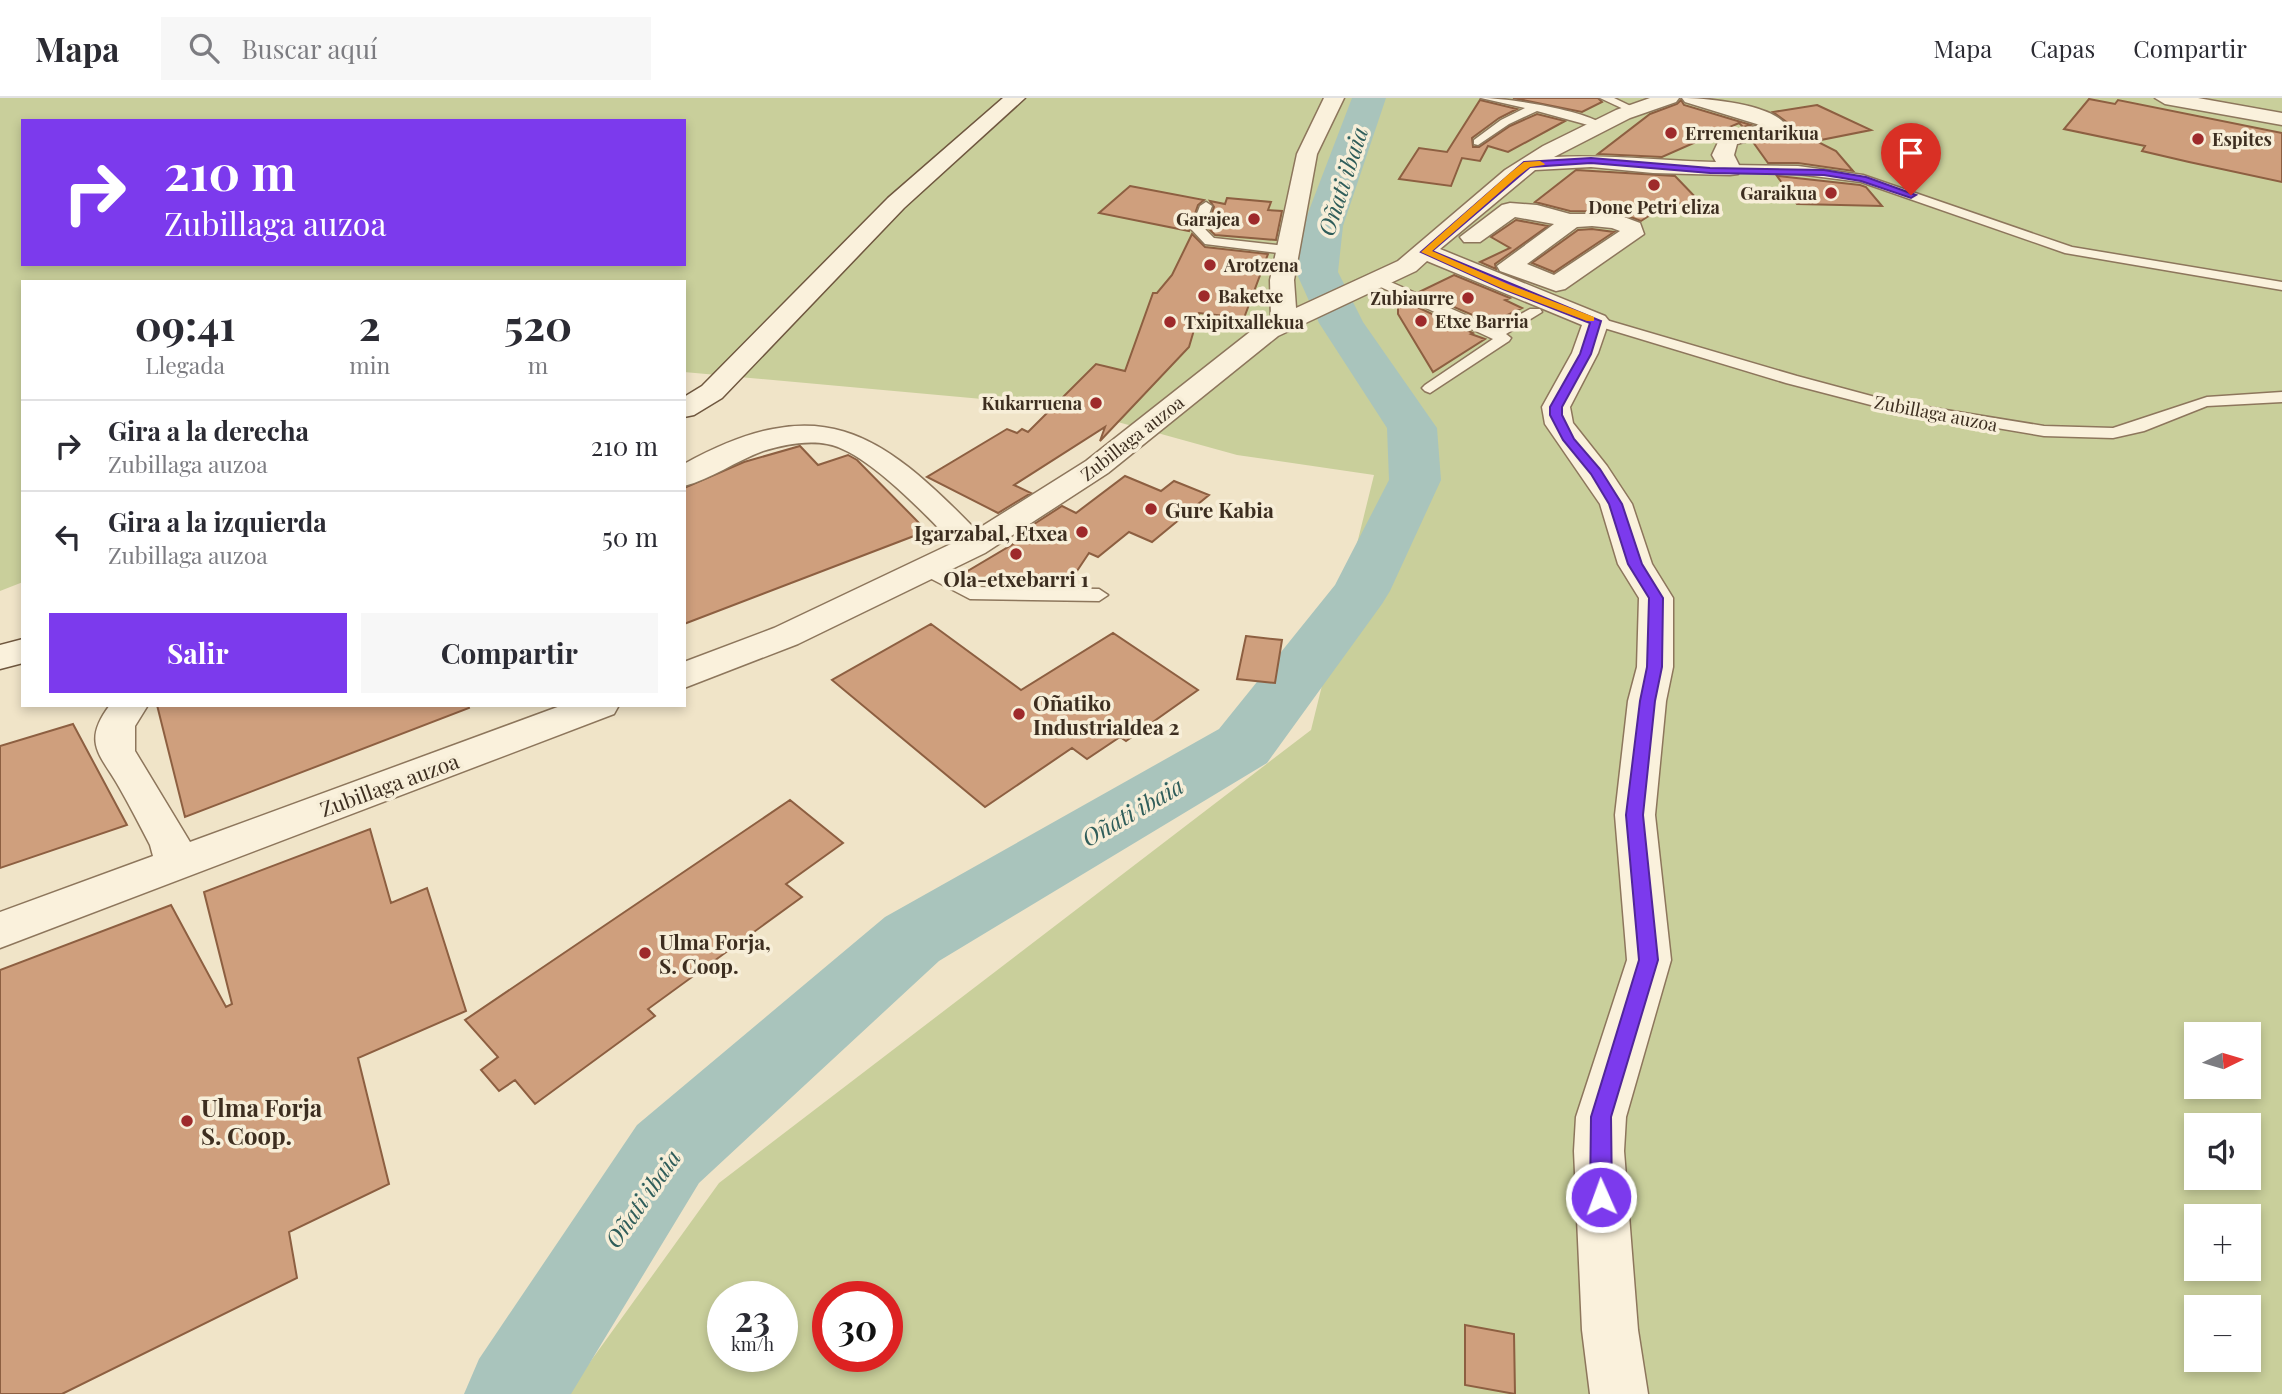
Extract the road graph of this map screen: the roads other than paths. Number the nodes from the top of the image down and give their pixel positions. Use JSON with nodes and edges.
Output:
{"nodes":[{"id":1,"x":1015,"y":98,"type":"edge"},
{"id":2,"x":1334,"y":98,"type":"edge"},
{"id":3,"x":1486,"y":98,"type":"edge"},
{"id":4,"x":1605,"y":98,"type":"edge"},
{"id":5,"x":1670,"y":98,"type":"edge"},
{"id":6,"x":1692,"y":98,"type":"edge"},
{"id":7,"x":2165,"y":98,"type":"edge"},
{"id":8,"x":1530,"y":103,"type":"edge"},
{"id":9,"x":1634,"y":110,"type":"junction"},
{"id":10,"x":2282,"y":119,"type":"edge"},
{"id":11,"x":1616,"y":133,"type":"junction"},
{"id":12,"x":1478,"y":142,"type":"dead end"},
{"id":13,"x":1527,"y":164,"type":"junction"},
{"id":14,"x":1643,"y":166,"type":"junction"},
{"id":15,"x":1730,"y":169,"type":"junction"},
{"id":16,"x":1206,"y":206,"type":"dead end"},
{"id":17,"x":1570,"y":221,"type":"junction"},
{"id":18,"x":1441,"y":247,"type":"junction"},
{"id":19,"x":1286,"y":250,"type":"junction"},
{"id":20,"x":1509,"y":266,"type":"junction"},
{"id":21,"x":1375,"y":281,"type":"junction"},
{"id":22,"x":2282,"y":286,"type":"edge"},
{"id":23,"x":1535,"y":312,"type":"dead end"},
{"id":24,"x":1284,"y":321,"type":"junction"},
{"id":25,"x":1596,"y":321,"type":"junction"},
{"id":26,"x":1495,"y":334,"type":"junction"},
{"id":27,"x":1430,"y":388,"type":"dead end"},
{"id":28,"x":2282,"y":397,"type":"edge"},
{"id":29,"x":686,"y":408,"type":"edge"},
{"id":30,"x":686,"y":476,"type":"edge"},
{"id":31,"x":973,"y":546,"type":"junction"},
{"id":32,"x":928,"y":570,"type":"junction"},
{"id":33,"x":1099,"y":595,"type":"dead end"},
{"id":34,"x":21,"y":652,"type":"edge"},
{"id":35,"x":0,"y":657,"type":"edge"},
{"id":36,"x":686,"y":675,"type":"edge"},
{"id":37,"x":129,"y":707,"type":"edge"},
{"id":38,"x":596,"y":707,"type":"edge"},
{"id":39,"x":176,"y":863,"type":"junction"},
{"id":40,"x":0,"y":930,"type":"edge"},
{"id":41,"x":1619,"y":1394,"type":"edge"}],
"edges":[{"from":1,"to":29,"type":"street"},
{"from":2,"to":19,"type":"street"},
{"from":3,"to":8,"type":"lane"},
{"from":4,"to":9,"type":"lane"},
{"from":5,"to":9,"type":"street","name":"Zubillaga auzoa"},
{"from":6,"to":15,"type":"street"},
{"from":7,"to":10,"type":"street"},
{"from":8,"to":11,"type":"lane"},
{"from":8,"to":12,"type":"lane"},
{"from":9,"to":11,"type":"street","name":"Zubillaga auzoa"},
{"from":11,"to":13,"type":"street","name":"Zubillaga auzoa"},
{"from":11,"to":14,"type":"street"},
{"from":13,"to":14,"type":"street"},
{"from":13,"to":18,"type":"street","name":"Zubillaga auzoa"},
{"from":14,"to":15,"type":"street"},
{"from":15,"to":22,"type":"lane"},
{"from":16,"to":19,"type":"lane"},
{"from":17,"to":18,"type":"street","name":"Zubillaga auzoa"},
{"from":17,"to":20,"type":"street"},
{"from":17,"to":20,"type":"street","name":"Zubillaga auzoa"},
{"from":18,"to":20,"type":"street"},
{"from":18,"to":21,"type":"street","name":"Zubillaga auzoa"},
{"from":18,"to":25,"type":"street","name":"Zubillaga auzoa"},
{"from":19,"to":24,"type":"street"},
{"from":21,"to":24,"type":"street","name":"Zubillaga auzoa"},
{"from":21,"to":26,"type":"lane"},
{"from":23,"to":26,"type":"lane"},
{"from":24,"to":31,"type":"street","name":"Zubillaga auzoa"},
{"from":25,"to":28,"type":"lane","name":"Zubillaga auzoa"},
{"from":25,"to":41,"type":"street"},
{"from":26,"to":27,"type":"lane"},
{"from":30,"to":31,"type":"street"},
{"from":31,"to":32,"type":"street","name":"Zubillaga auzoa"},
{"from":32,"to":33,"type":"lane"},
{"from":32,"to":36,"type":"street","name":"Zubillaga auzoa"},
{"from":34,"to":35,"type":"street"},
{"from":37,"to":39,"type":"street"},
{"from":38,"to":39,"type":"street","name":"Zubillaga auzoa"},
{"from":39,"to":40,"type":"street","name":"Zubillaga auzoa"}]}
